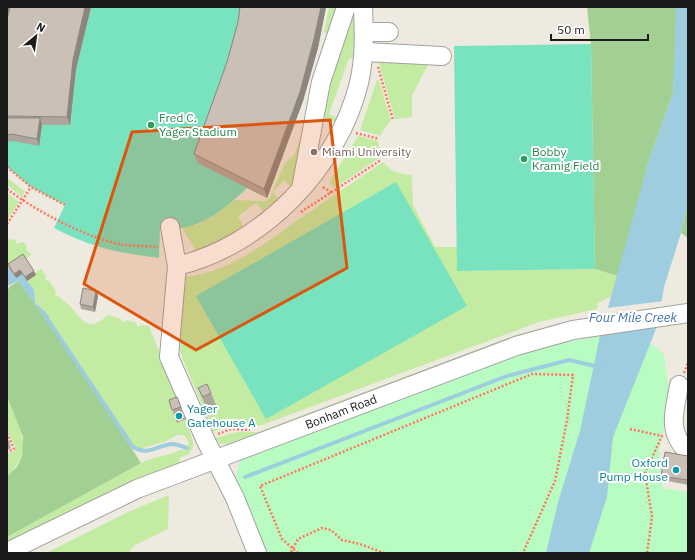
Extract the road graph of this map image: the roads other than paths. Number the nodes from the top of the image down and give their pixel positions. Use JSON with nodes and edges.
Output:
{"nodes":[{"id":1,"x":346,"y":7,"type":"edge"},
{"id":2,"x":363,"y":7,"type":"edge"},
{"id":3,"x":364,"y":32,"type":"junction"},
{"id":4,"x":389,"y":32,"type":"dead end"},
{"id":5,"x":442,"y":56,"type":"dead end"},
{"id":6,"x":370,"y":57,"type":"junction"},
{"id":7,"x":301,"y":189,"type":"junction"},
{"id":8,"x":170,"y":227,"type":"dead end"},
{"id":9,"x":177,"y":266,"type":"junction"},
{"id":10,"x":681,"y":314,"type":"edge"},
{"id":11,"x":679,"y":385,"type":"dead end"},
{"id":12,"x":688,"y":452,"type":"edge"},
{"id":13,"x":216,"y":459,"type":"junction"},
{"id":14,"x":7,"y":552,"type":"edge"},
{"id":15,"x":256,"y":553,"type":"edge"}],
"edges":[{"from":1,"to":7,"type":"street"},
{"from":2,"to":3,"type":"street"},
{"from":3,"to":4,"type":"street"},
{"from":3,"to":6,"type":"street"},
{"from":5,"to":6,"type":"street"},
{"from":6,"to":7,"type":"street"},
{"from":7,"to":9,"type":"street"},
{"from":8,"to":9,"type":"street"},
{"from":9,"to":13,"type":"street"},
{"from":10,"to":13,"type":"street","name":"Bonham Road"},
{"from":11,"to":12,"type":"street"},
{"from":13,"to":14,"type":"street","name":"Bonham Road"},
{"from":13,"to":15,"type":"street"}]}
